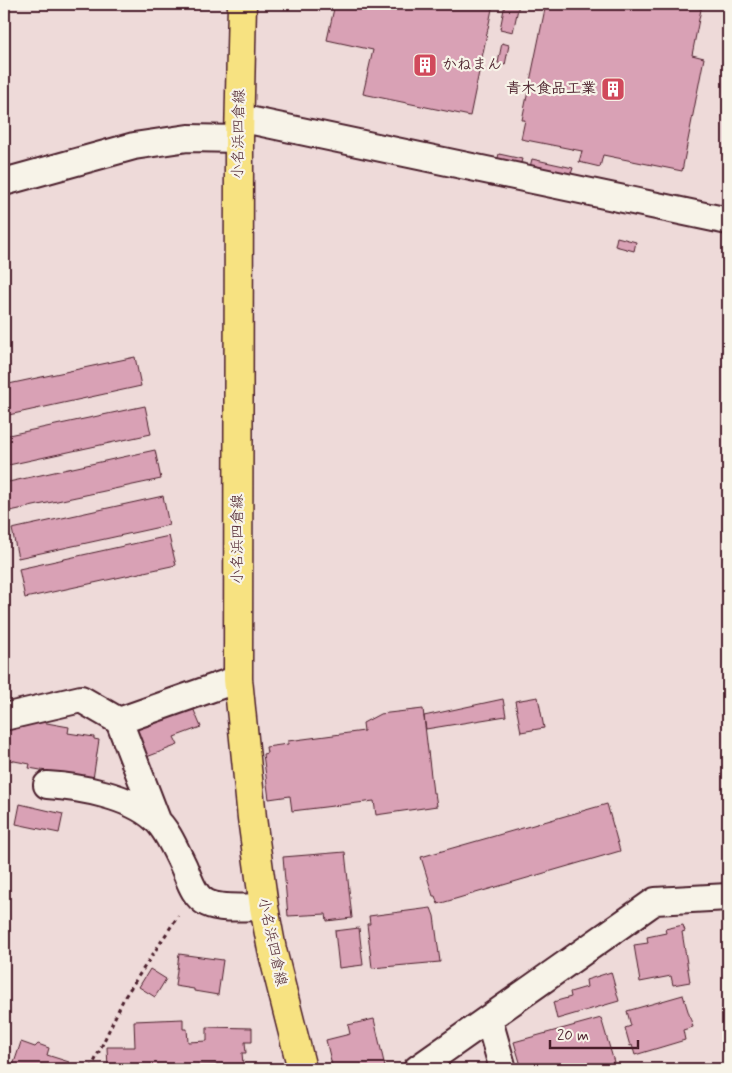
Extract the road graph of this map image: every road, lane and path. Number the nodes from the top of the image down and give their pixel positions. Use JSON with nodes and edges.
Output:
{"nodes":[{"id":1,"x":242,"y":4,"type":"edge"},
{"id":2,"x":239,"y":128,"type":"junction"},
{"id":3,"x":4,"y":182,"type":"edge"},
{"id":4,"x":728,"y":221,"type":"edge"},
{"id":5,"x":238,"y":679,"type":"junction"},
{"id":6,"x":4,"y":717,"type":"edge"},
{"id":7,"x":119,"y":721,"type":"junction"},
{"id":8,"x":47,"y":785,"type":"dead end"},
{"id":9,"x":156,"y":820,"type":"junction"},
{"id":10,"x":194,"y":891,"type":"junction"},
{"id":11,"x":728,"y":897,"type":"edge"},
{"id":12,"x":264,"y":907,"type":"junction"},
{"id":13,"x":489,"y":1020,"type":"junction"},
{"id":14,"x":92,"y":1069,"type":"edge"},
{"id":15,"x":302,"y":1069,"type":"edge"},
{"id":16,"x":417,"y":1069,"type":"edge"},
{"id":17,"x":503,"y":1069,"type":"edge"}],
"edges":[{"from":1,"to":2,"type":"main road","name":"小名浜四倉線"},
{"from":2,"to":3,"type":"street"},
{"from":2,"to":4,"type":"street"},
{"from":2,"to":5,"type":"main road","name":"小名浜四倉線"},
{"from":5,"to":7,"type":"street"},
{"from":5,"to":12,"type":"main road","name":"小名浜四倉線"},
{"from":6,"to":7,"type":"street"},
{"from":7,"to":9,"type":"street"},
{"from":8,"to":9,"type":"street"},
{"from":9,"to":10,"type":"street"},
{"from":10,"to":12,"type":"street"},
{"from":10,"to":14,"type":"path"},
{"from":11,"to":13,"type":"street"},
{"from":12,"to":15,"type":"main road","name":"小名浜四倉線"},
{"from":13,"to":16,"type":"street"},
{"from":13,"to":17,"type":"street"}]}
